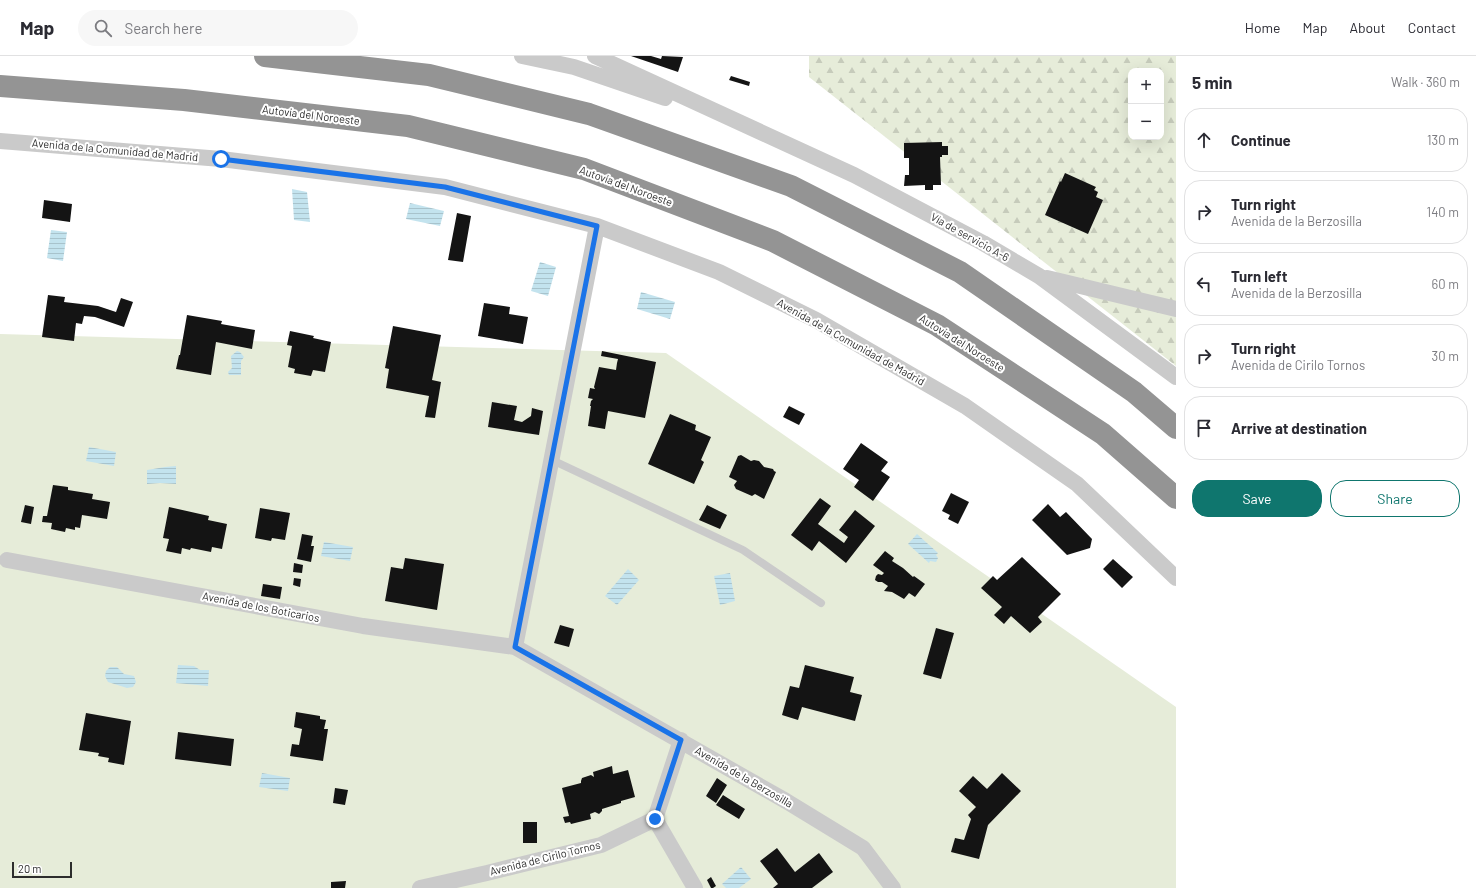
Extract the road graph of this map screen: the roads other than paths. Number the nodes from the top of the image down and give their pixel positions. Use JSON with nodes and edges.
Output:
{"nodes":[{"id":1,"x":265,"y":56,"type":"edge"},
{"id":2,"x":522,"y":56,"type":"edge"},
{"id":3,"x":553,"y":56,"type":"edge"},
{"id":4,"x":595,"y":56,"type":"edge"},
{"id":5,"x":574,"y":67,"type":"junction"},
{"id":6,"x":0,"y":86,"type":"edge"},
{"id":7,"x":746,"y":125,"type":"junction"},
{"id":8,"x":0,"y":141,"type":"edge"},
{"id":9,"x":597,"y":226,"type":"junction"},
{"id":10,"x":1039,"y":276,"type":"junction"},
{"id":11,"x":1176,"y":309,"type":"edge"},
{"id":12,"x":1176,"y":377,"type":"edge"},
{"id":13,"x":1176,"y":428,"type":"edge"},
{"id":14,"x":552,"y":460,"type":"junction"},
{"id":15,"x":1176,"y":498,"type":"edge"},
{"id":16,"x":7,"y":560,"type":"dead end"},
{"id":17,"x":1176,"y":578,"type":"edge"},
{"id":18,"x":821,"y":603,"type":"dead end"},
{"id":19,"x":515,"y":647,"type":"junction"},
{"id":20,"x":681,"y":740,"type":"junction"},
{"id":21,"x":655,"y":819,"type":"junction"},
{"id":22,"x":420,"y":888,"type":"edge"},
{"id":23,"x":695,"y":888,"type":"edge"},
{"id":24,"x":893,"y":888,"type":"edge"}],
"edges":[{"from":1,"to":13,"type":"highway"},
{"from":2,"to":5,"type":"street"},
{"from":3,"to":5,"type":"lane"},
{"from":4,"to":7,"type":"street"},
{"from":5,"to":7,"type":"street"},
{"from":6,"to":15,"type":"highway","name":"Autovía del Noroeste"},
{"from":7,"to":10,"type":"street","name":"Vía de servicio A-6"},
{"from":8,"to":9,"type":"street","name":"Avenida de la Comunidad de Madrid"},
{"from":9,"to":14,"type":"street"},
{"from":9,"to":17,"type":"street","name":"Avenida de la Comunidad de Madrid"},
{"from":10,"to":11,"type":"street"},
{"from":10,"to":12,"type":"street","name":"Vía de servicio A-6"},
{"from":14,"to":18,"type":"lane"},
{"from":14,"to":19,"type":"street"},
{"from":16,"to":19,"type":"street","name":"Avenida de los Boticarios"},
{"from":19,"to":20,"type":"street","name":"Avenida de la Berzosilla"},
{"from":20,"to":21,"type":"street"},
{"from":20,"to":24,"type":"street","name":"Avenida de la Berzosilla"},
{"from":21,"to":22,"type":"street","name":"Avenida de Cirilo Tornos"},
{"from":21,"to":23,"type":"street"}]}
